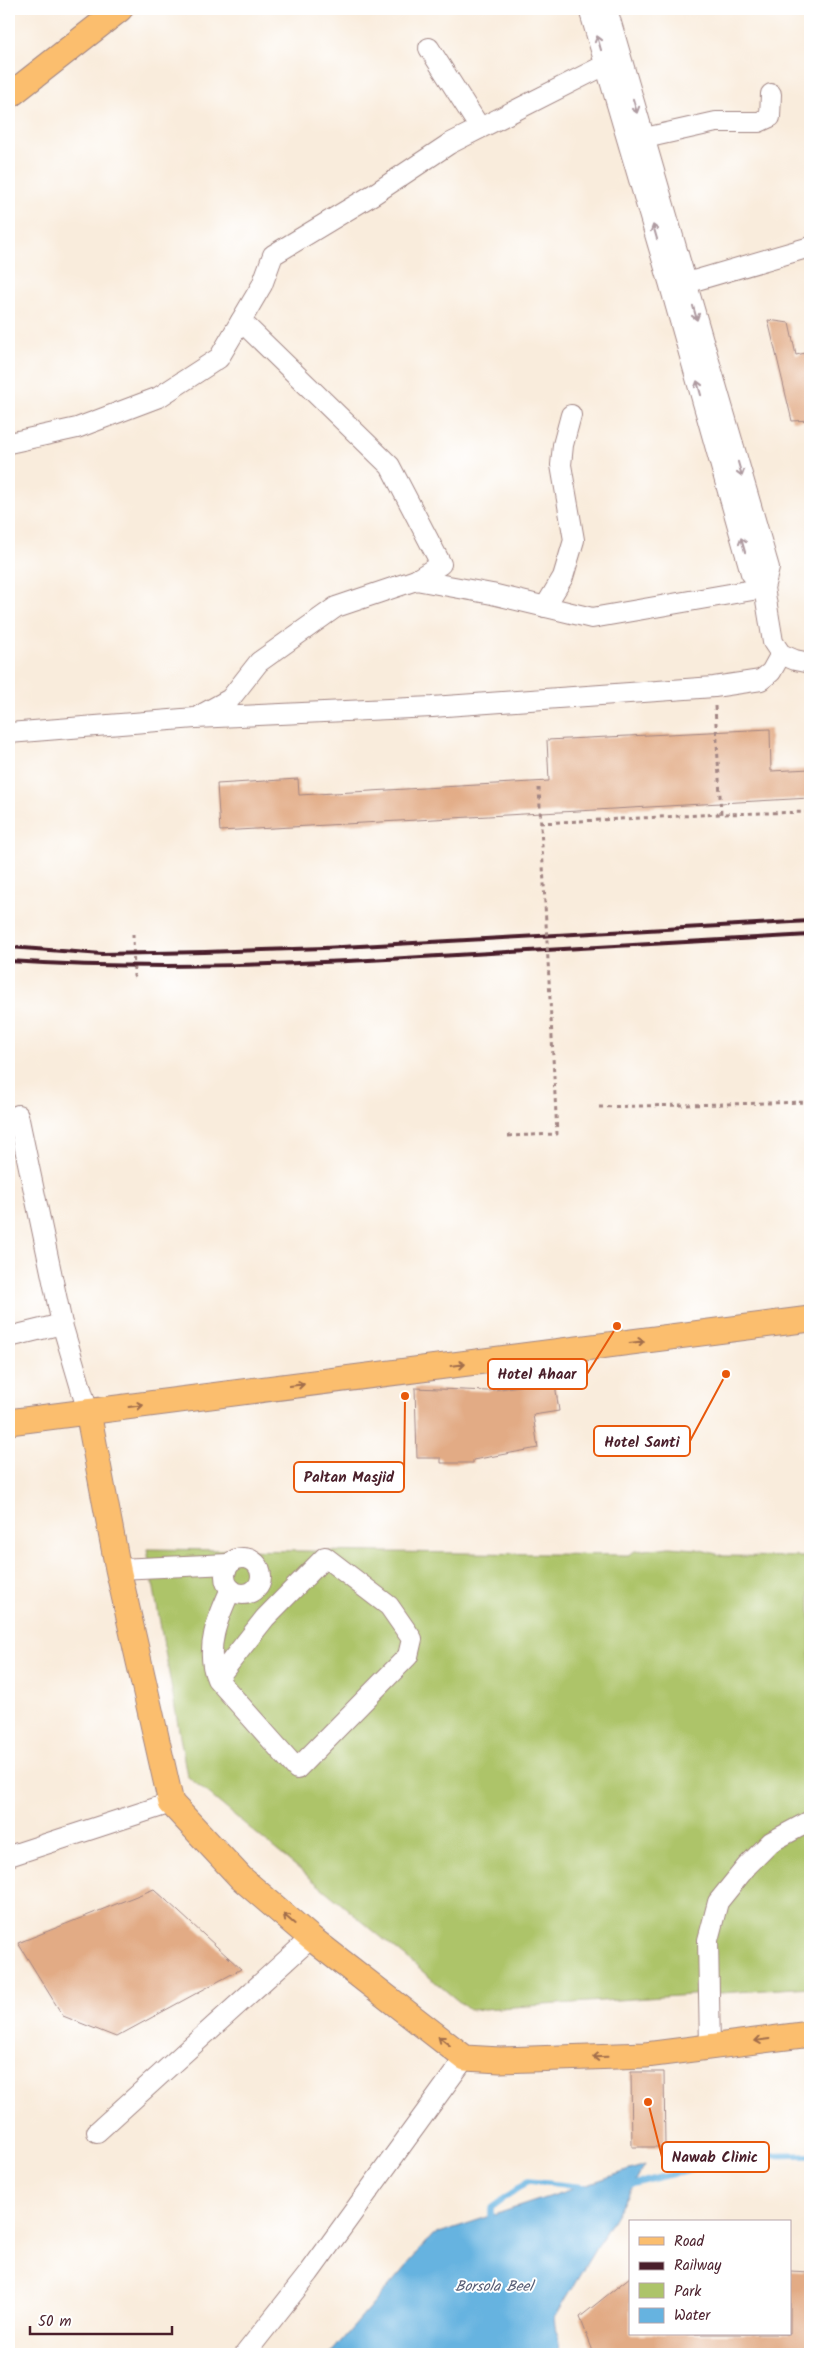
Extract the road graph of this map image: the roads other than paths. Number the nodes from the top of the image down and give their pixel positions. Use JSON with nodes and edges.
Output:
{"nodes":[{"id":1,"x":120,"y":9,"type":"edge"},
{"id":2,"x":589,"y":9,"type":"edge"},
{"id":3,"x":608,"y":9,"type":"edge"},
{"id":4,"x":428,"y":48,"type":"dead end"},
{"id":5,"x":605,"y":65,"type":"junction"},
{"id":6,"x":771,"y":94,"type":"dead end"},
{"id":7,"x":9,"y":96,"type":"edge"},
{"id":8,"x":480,"y":128,"type":"junction"},
{"id":9,"x":645,"y":138,"type":"junction"},
{"id":10,"x":810,"y":247,"type":"edge"},
{"id":11,"x":679,"y":286,"type":"junction"},
{"id":12,"x":240,"y":321,"type":"junction"},
{"id":13,"x":571,"y":415,"type":"dead end"},
{"id":14,"x":9,"y":443,"type":"edge"},
{"id":15,"x":416,"y":580,"type":"junction"},
{"id":16,"x":764,"y":588,"type":"junction"},
{"id":17,"x":545,"y":607,"type":"junction"},
{"id":18,"x":781,"y":654,"type":"junction"},
{"id":19,"x":810,"y":663,"type":"edge"},
{"id":20,"x":195,"y":718,"type":"junction"},
{"id":21,"x":9,"y":733,"type":"edge"},
{"id":22,"x":18,"y":1115,"type":"dead end"},
{"id":23,"x":810,"y":1319,"type":"edge"},
{"id":24,"x":62,"y":1324,"type":"junction"},
{"id":25,"x":9,"y":1334,"type":"edge"},
{"id":26,"x":88,"y":1412,"type":"junction"},
{"id":27,"x":9,"y":1422,"type":"edge"},
{"id":28,"x":229,"y":1564,"type":"junction"},
{"id":29,"x":118,"y":1569,"type":"junction"},
{"id":30,"x":231,"y":1589,"type":"junction"},
{"id":31,"x":216,"y":1679,"type":"junction"},
{"id":32,"x":171,"y":1802,"type":"junction"},
{"id":33,"x":810,"y":1821,"type":"edge"},
{"id":34,"x":9,"y":1856,"type":"edge"},
{"id":35,"x":311,"y":1938,"type":"junction"},
{"id":36,"x":810,"y":2034,"type":"edge"},
{"id":37,"x":710,"y":2048,"type":"junction"},
{"id":38,"x":465,"y":2058,"type":"junction"},
{"id":39,"x":96,"y":2132,"type":"dead end"},
{"id":40,"x":245,"y":2354,"type":"edge"}],
"edges":[{"from":1,"to":7,"type":"main road"},
{"from":5,"to":2,"type":"street","one_way":true},
{"from":3,"to":9,"type":"street","one_way":true},
{"from":4,"to":8,"type":"street"},
{"from":5,"to":8,"type":"street"},
{"from":11,"to":5,"type":"street","one_way":true},
{"from":6,"to":9,"type":"street"},
{"from":8,"to":12,"type":"street"},
{"from":9,"to":11,"type":"street"},
{"from":10,"to":11,"type":"street"},
{"from":11,"to":16,"type":"street"},
{"from":12,"to":14,"type":"street"},
{"from":12,"to":15,"type":"street"},
{"from":13,"to":17,"type":"street"},
{"from":15,"to":17,"type":"street"},
{"from":15,"to":20,"type":"street"},
{"from":16,"to":17,"type":"street"},
{"from":16,"to":18,"type":"street"},
{"from":18,"to":19,"type":"street"},
{"from":18,"to":20,"type":"street"},
{"from":20,"to":21,"type":"street"},
{"from":22,"to":24,"type":"street"},
{"from":26,"to":23,"type":"main road","one_way":true},
{"from":24,"to":25,"type":"street"},
{"from":24,"to":26,"type":"street"},
{"from":26,"to":27,"type":"main road"},
{"from":26,"to":29,"type":"main road"},
{"from":28,"to":29,"type":"street"},
{"from":28,"to":30,"type":"street"},
{"from":28,"to":30,"type":"street"},
{"from":29,"to":32,"type":"main road"},
{"from":30,"to":31,"type":"street"},
{"from":31,"to":31,"type":"street"},
{"from":32,"to":34,"type":"street"},
{"from":35,"to":32,"type":"main road","one_way":true},
{"from":33,"to":37,"type":"street"},
{"from":38,"to":35,"type":"main road","one_way":true},
{"from":35,"to":39,"type":"street"},
{"from":36,"to":37,"type":"main road","one_way":true},
{"from":37,"to":38,"type":"main road","one_way":true},
{"from":38,"to":40,"type":"street"}]}
